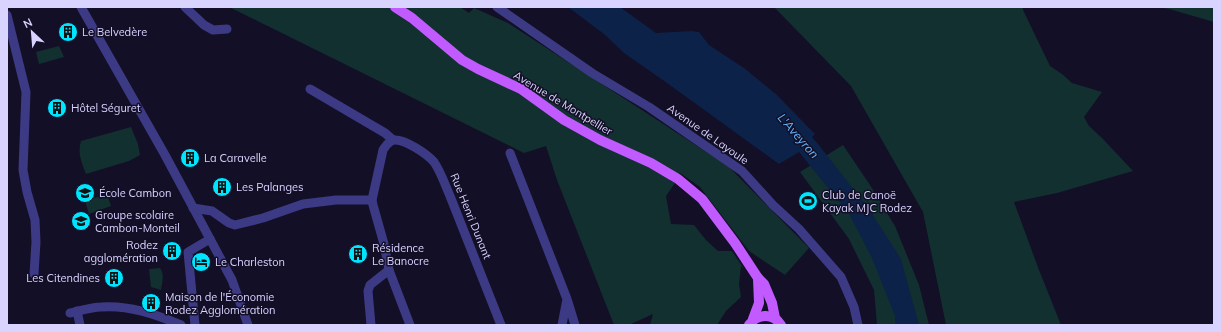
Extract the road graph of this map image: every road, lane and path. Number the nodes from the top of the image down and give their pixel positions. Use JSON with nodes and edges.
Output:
{"nodes":[{"id":1,"x":82,"y":7,"type":"edge"},
{"id":2,"x":185,"y":7,"type":"edge"},
{"id":3,"x":395,"y":7,"type":"edge"},
{"id":4,"x":497,"y":7,"type":"edge"},
{"id":5,"x":7,"y":15,"type":"edge"},
{"id":6,"x":227,"y":29,"type":"dead end"},
{"id":7,"x":310,"y":89,"type":"dead end"},
{"id":8,"x":393,"y":140,"type":"junction"},
{"id":9,"x":510,"y":153,"type":"dead end"},
{"id":10,"x":372,"y":200,"type":"junction"},
{"id":11,"x":193,"y":208,"type":"junction"},
{"id":12,"x":210,"y":239,"type":"junction"},
{"id":13,"x":389,"y":270,"type":"junction"},
{"id":14,"x":34,"y":274,"type":"dead end"},
{"id":15,"x":758,"y":278,"type":"junction"},
{"id":16,"x":567,"y":299,"type":"junction"},
{"id":17,"x":751,"y":322,"type":"edge"},
{"id":18,"x":778,"y":322,"type":"edge"},
{"id":19,"x":80,"y":325,"type":"edge"},
{"id":20,"x":181,"y":325,"type":"edge"},
{"id":21,"x":195,"y":325,"type":"edge"},
{"id":22,"x":248,"y":325,"type":"edge"},
{"id":23,"x":371,"y":325,"type":"edge"},
{"id":24,"x":410,"y":325,"type":"edge"},
{"id":25,"x":501,"y":325,"type":"edge"},
{"id":26,"x":562,"y":325,"type":"edge"},
{"id":27,"x":576,"y":325,"type":"edge"},
{"id":28,"x":858,"y":325,"type":"edge"}],
"edges":[{"from":1,"to":11,"type":"street"},
{"from":2,"to":6,"type":"street"},
{"from":3,"to":15,"type":"main road","name":"Avenue de Montpellier"},
{"from":4,"to":28,"type":"street","name":"Avenue de Layoule"},
{"from":5,"to":14,"type":"street"},
{"from":7,"to":8,"type":"street","name":"Rue Henri Dunant"},
{"from":8,"to":10,"type":"street"},
{"from":8,"to":25,"type":"street","name":"Rue Henri Dunant"},
{"from":9,"to":16,"type":"street"},
{"from":10,"to":11,"type":"street"},
{"from":10,"to":13,"type":"street"},
{"from":11,"to":12,"type":"street"},
{"from":12,"to":21,"type":"street"},
{"from":12,"to":22,"type":"street"},
{"from":13,"to":23,"type":"street"},
{"from":13,"to":24,"type":"street"},
{"from":15,"to":17,"type":"main road"},
{"from":15,"to":18,"type":"main road","name":"Avenue de Montpellier"},
{"from":16,"to":26,"type":"street"},
{"from":16,"to":27,"type":"street"},
{"from":17,"to":18,"type":"main road"},
{"from":19,"to":20,"type":"street"}]}
